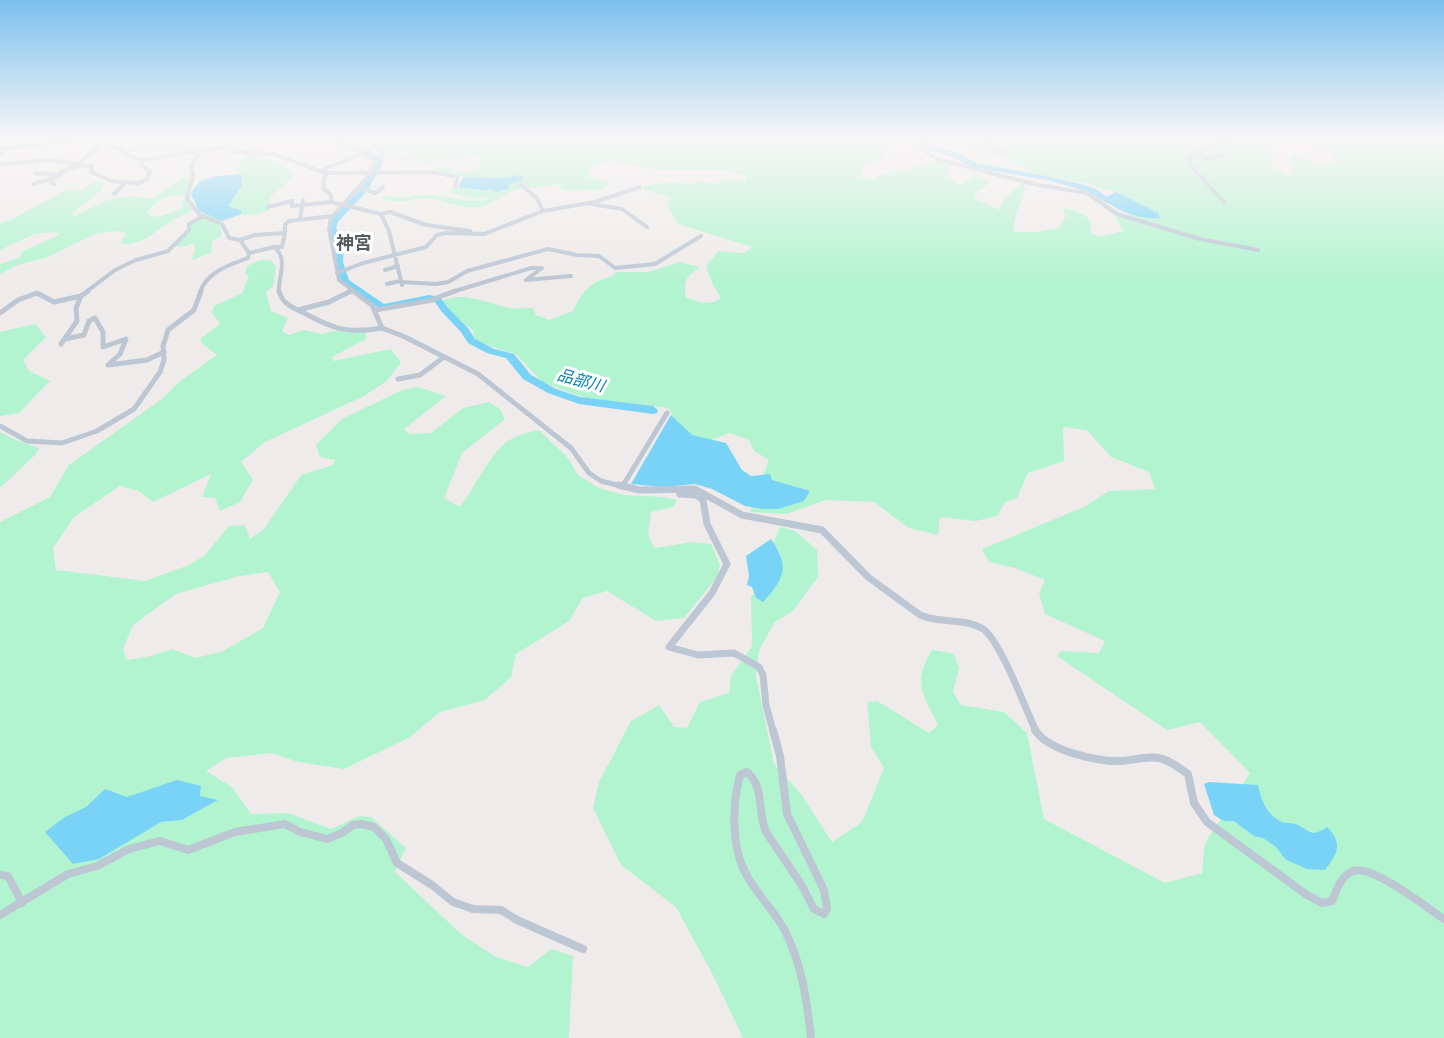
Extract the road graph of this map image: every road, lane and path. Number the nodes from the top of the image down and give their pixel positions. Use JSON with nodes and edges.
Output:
{"nodes":[{"id":1,"x":123,"y":185,"type":"edge"},
{"id":2,"x":190,"y":185,"type":"edge"},
{"id":3,"x":323,"y":185,"type":"edge"},
{"id":4,"x":362,"y":185,"type":"edge"},
{"id":5,"x":522,"y":185,"type":"edge"},
{"id":6,"x":1042,"y":185,"type":"edge"},
{"id":7,"x":1209,"y":185,"type":"edge"},
{"id":8,"x":384,"y":187,"type":"dead end"},
{"id":9,"x":640,"y":187,"type":"dead end"},
{"id":10,"x":360,"y":188,"type":"junction"},
{"id":11,"x":114,"y":194,"type":"dead end"},
{"id":12,"x":302,"y":202,"type":"junction"},
{"id":13,"x":331,"y":202,"type":"junction"},
{"id":14,"x":1224,"y":202,"type":"dead end"},
{"id":15,"x":314,"y":204,"type":"junction"},
{"id":16,"x":587,"y":204,"type":"junction"},
{"id":17,"x":344,"y":205,"type":"junction"},
{"id":18,"x":268,"y":207,"type":"dead end"},
{"id":19,"x":543,"y":211,"type":"junction"},
{"id":20,"x":381,"y":214,"type":"junction"},
{"id":21,"x":203,"y":216,"type":"junction"},
{"id":22,"x":332,"y":216,"type":"junction"},
{"id":23,"x":311,"y":218,"type":"junction"},
{"id":24,"x":300,"y":219,"type":"junction"},
{"id":25,"x":647,"y":227,"type":"dead end"},
{"id":26,"x":285,"y":233,"type":"junction"},
{"id":27,"x":484,"y":234,"type":"junction"},
{"id":28,"x":701,"y":236,"type":"dead end"},
{"id":29,"x":240,"y":240,"type":"junction"},
{"id":30,"x":274,"y":247,"type":"junction"},
{"id":31,"x":1258,"y":250,"type":"dead end"},
{"id":32,"x":249,"y":253,"type":"junction"},
{"id":33,"x":396,"y":254,"type":"junction"},
{"id":34,"x":398,"y":266,"type":"junction"},
{"id":35,"x":615,"y":268,"type":"junction"},
{"id":36,"x":385,"y":270,"type":"dead end"},
{"id":37,"x":337,"y":273,"type":"junction"},
{"id":38,"x":618,"y":274,"type":"dead end"},
{"id":39,"x":571,"y":276,"type":"dead end"},
{"id":40,"x":401,"y":283,"type":"junction"},
{"id":41,"x":387,"y":285,"type":"dead end"},
{"id":42,"x":351,"y":291,"type":"junction"},
{"id":43,"x":81,"y":296,"type":"junction"},
{"id":44,"x":297,"y":310,"type":"junction"},
{"id":45,"x":375,"y":310,"type":"junction"},
{"id":46,"x":0,"y":313,"type":"edge"},
{"id":47,"x":382,"y":328,"type":"junction"},
{"id":48,"x":164,"y":352,"type":"junction"},
{"id":49,"x":444,"y":357,"type":"junction"},
{"id":50,"x":398,"y":379,"type":"dead end"},
{"id":51,"x":667,"y":413,"type":"dead end"},
{"id":52,"x":0,"y":426,"type":"edge"},
{"id":53,"x":622,"y":487,"type":"junction"},
{"id":54,"x":668,"y":491,"type":"junction"},
{"id":55,"x":0,"y":875,"type":"edge"},
{"id":56,"x":22,"y":903,"type":"junction"},
{"id":57,"x":0,"y":915,"type":"edge"},
{"id":58,"x":1444,"y":919,"type":"edge"},
{"id":59,"x":583,"y":949,"type":"dead end"},
{"id":60,"x":812,"y":1038,"type":"edge"}],
"edges":[{"from":1,"to":11,"type":"street"},
{"from":2,"to":21,"type":"street"},
{"from":3,"to":13,"type":"street"},
{"from":4,"to":10,"type":"street"},
{"from":5,"to":19,"type":"street"},
{"from":6,"to":31,"type":"street"},
{"from":7,"to":14,"type":"street"},
{"from":8,"to":10,"type":"street"},
{"from":9,"to":16,"type":"street"},
{"from":10,"to":17,"type":"street"},
{"from":12,"to":15,"type":"street"},
{"from":12,"to":18,"type":"street"},
{"from":12,"to":24,"type":"street"},
{"from":13,"to":15,"type":"street"},
{"from":13,"to":17,"type":"street"},
{"from":15,"to":23,"type":"street"},
{"from":16,"to":19,"type":"street"},
{"from":16,"to":25,"type":"street"},
{"from":17,"to":20,"type":"street"},
{"from":17,"to":22,"type":"street"},
{"from":19,"to":27,"type":"street"},
{"from":20,"to":27,"type":"street"},
{"from":20,"to":33,"type":"street"},
{"from":21,"to":29,"type":"street"},
{"from":21,"to":43,"type":"street"},
{"from":22,"to":23,"type":"street"},
{"from":22,"to":37,"type":"street"},
{"from":23,"to":24,"type":"street"},
{"from":24,"to":26,"type":"street"},
{"from":26,"to":29,"type":"street"},
{"from":26,"to":30,"type":"street"},
{"from":27,"to":33,"type":"street"},
{"from":28,"to":35,"type":"street"},
{"from":29,"to":32,"type":"street"},
{"from":30,"to":32,"type":"street"},
{"from":30,"to":44,"type":"street"},
{"from":32,"to":48,"type":"street"},
{"from":33,"to":34,"type":"street"},
{"from":33,"to":37,"type":"street"},
{"from":34,"to":36,"type":"street"},
{"from":34,"to":40,"type":"street"},
{"from":35,"to":38,"type":"street"},
{"from":35,"to":40,"type":"street"},
{"from":37,"to":42,"type":"street"},
{"from":39,"to":45,"type":"street"},
{"from":40,"to":41,"type":"street"},
{"from":42,"to":44,"type":"street"},
{"from":42,"to":45,"type":"street"},
{"from":43,"to":46,"type":"street"},
{"from":43,"to":48,"type":"street"},
{"from":44,"to":47,"type":"street"},
{"from":45,"to":47,"type":"street"},
{"from":47,"to":49,"type":"street"},
{"from":48,"to":52,"type":"street"},
{"from":49,"to":50,"type":"street"},
{"from":49,"to":53,"type":"street"},
{"from":51,"to":53,"type":"street"},
{"from":53,"to":54,"type":"street"},
{"from":54,"to":58,"type":"street"},
{"from":54,"to":60,"type":"street"},
{"from":55,"to":56,"type":"street"},
{"from":56,"to":57,"type":"street"},
{"from":56,"to":59,"type":"street"}]}
